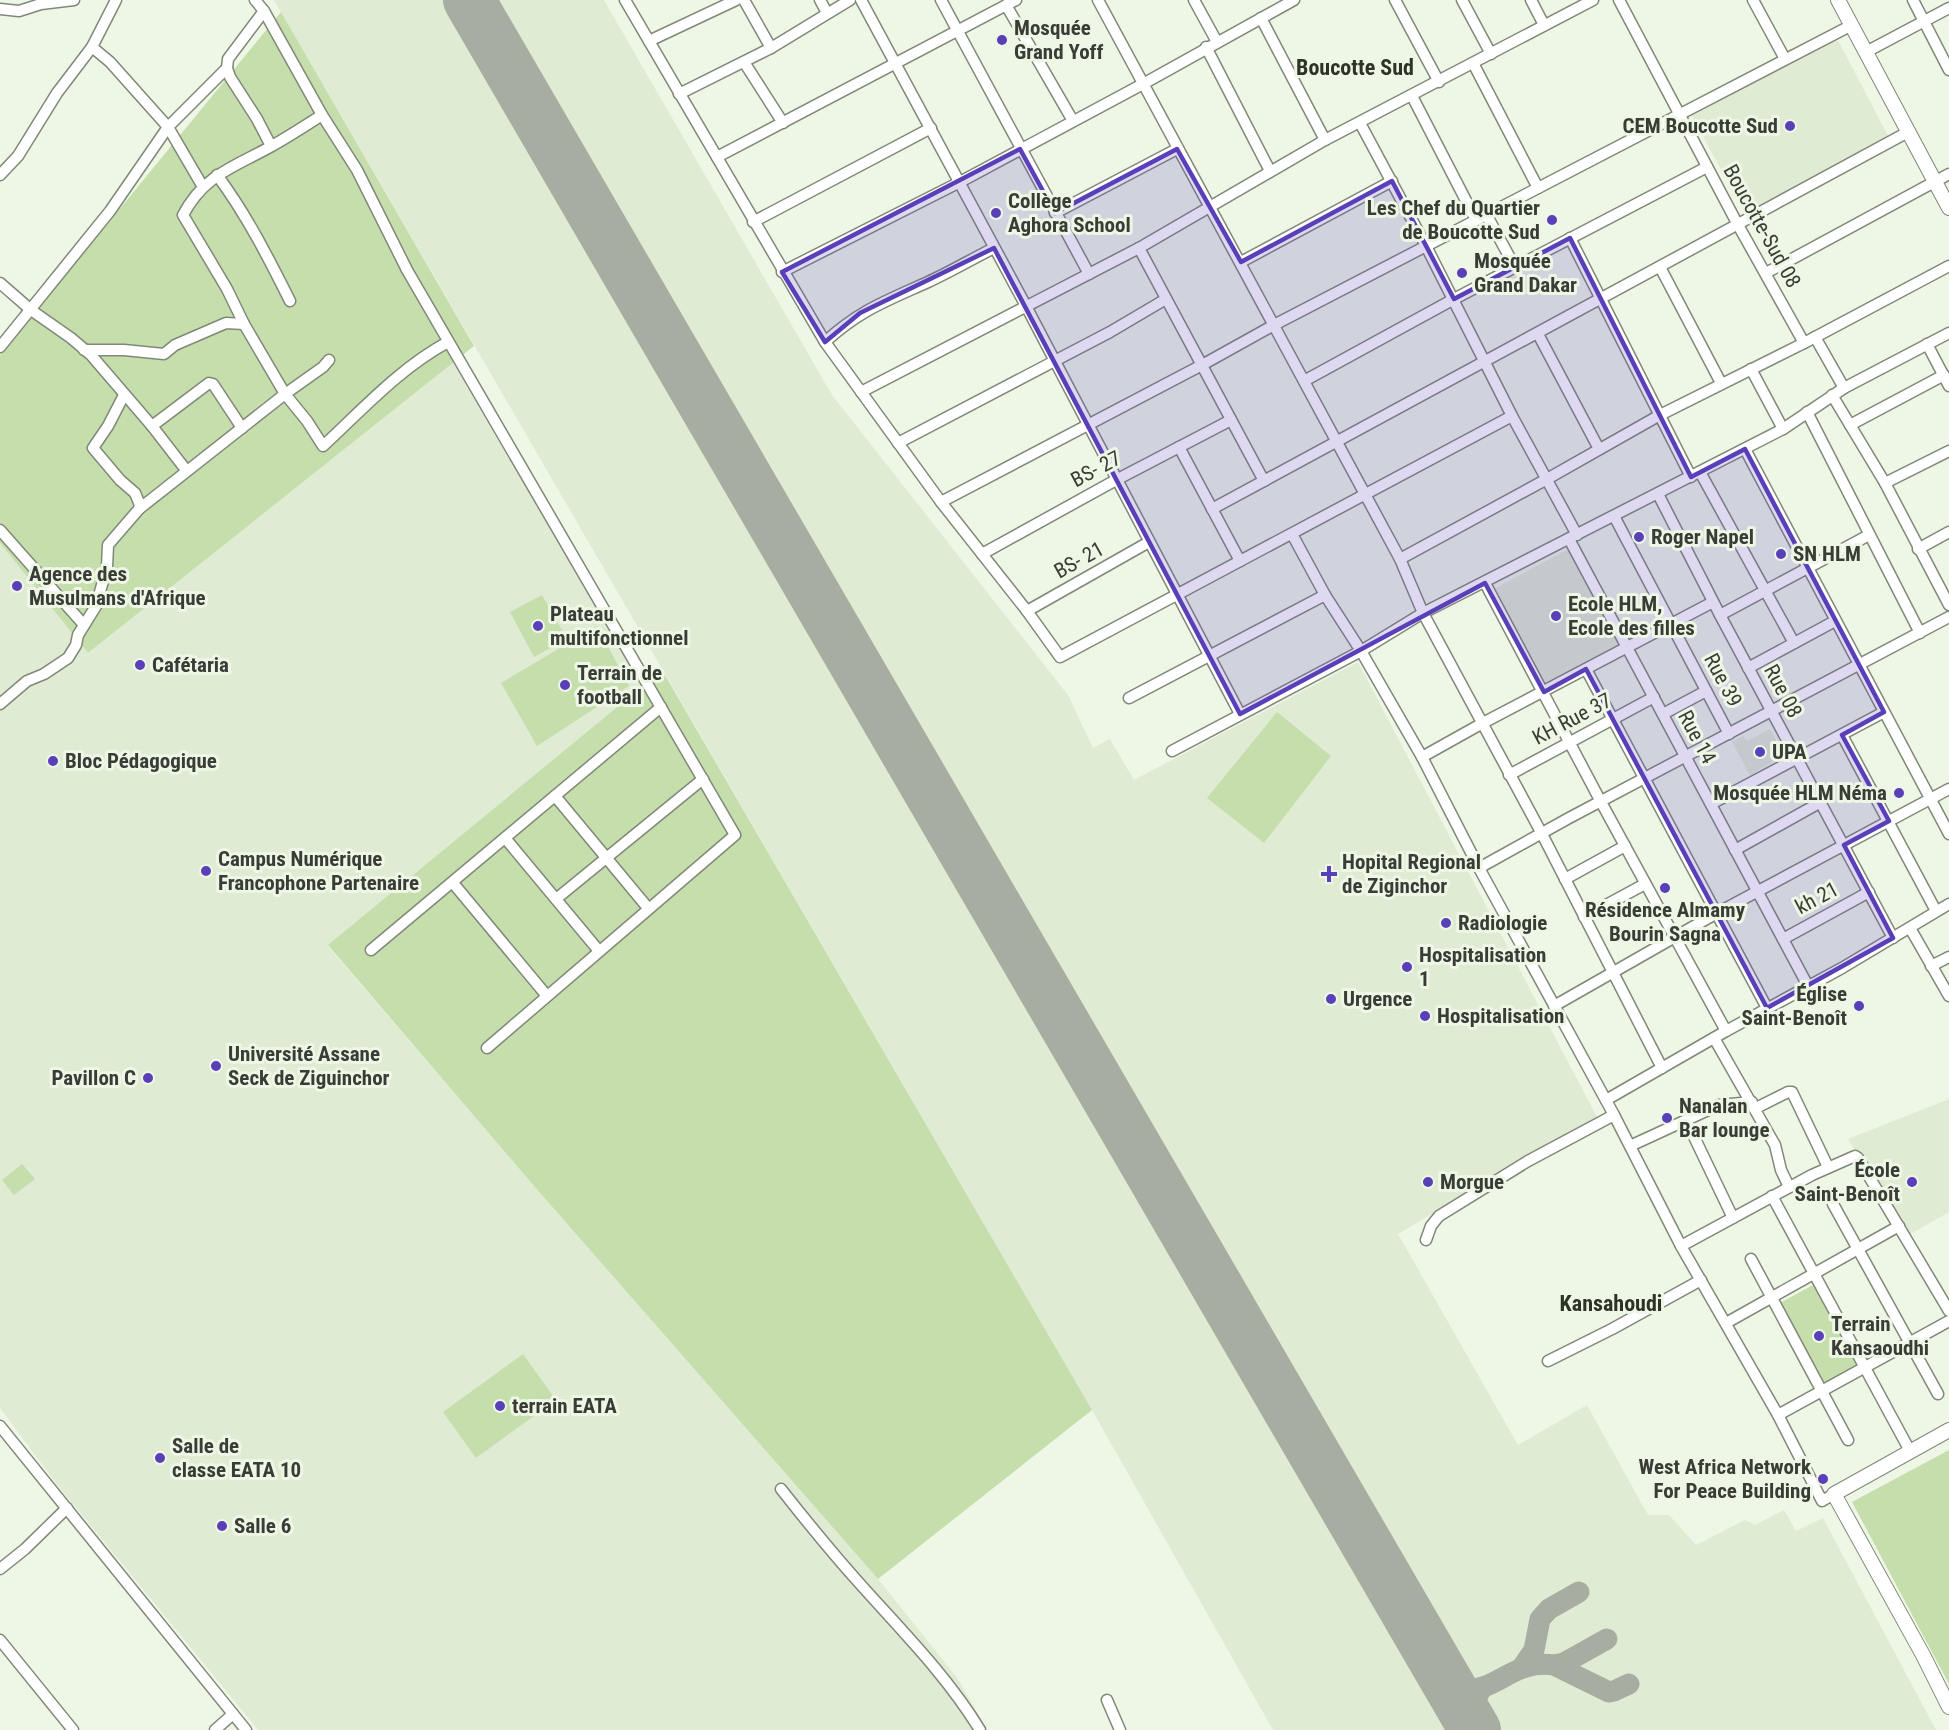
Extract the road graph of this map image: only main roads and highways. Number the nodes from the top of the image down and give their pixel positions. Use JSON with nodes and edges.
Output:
{"nodes":[{"id":1,"x":1838,"y":0,"type":"edge"},
{"id":2,"x":1949,"y":208,"type":"edge"},
{"id":3,"x":1949,"y":1430,"type":"edge"},
{"id":4,"x":1949,"y":1707,"type":"edge"}],
"edges":[{"from":1,"to":2,"type":"main road"},
{"from":3,"to":4,"type":"main road"}]}
